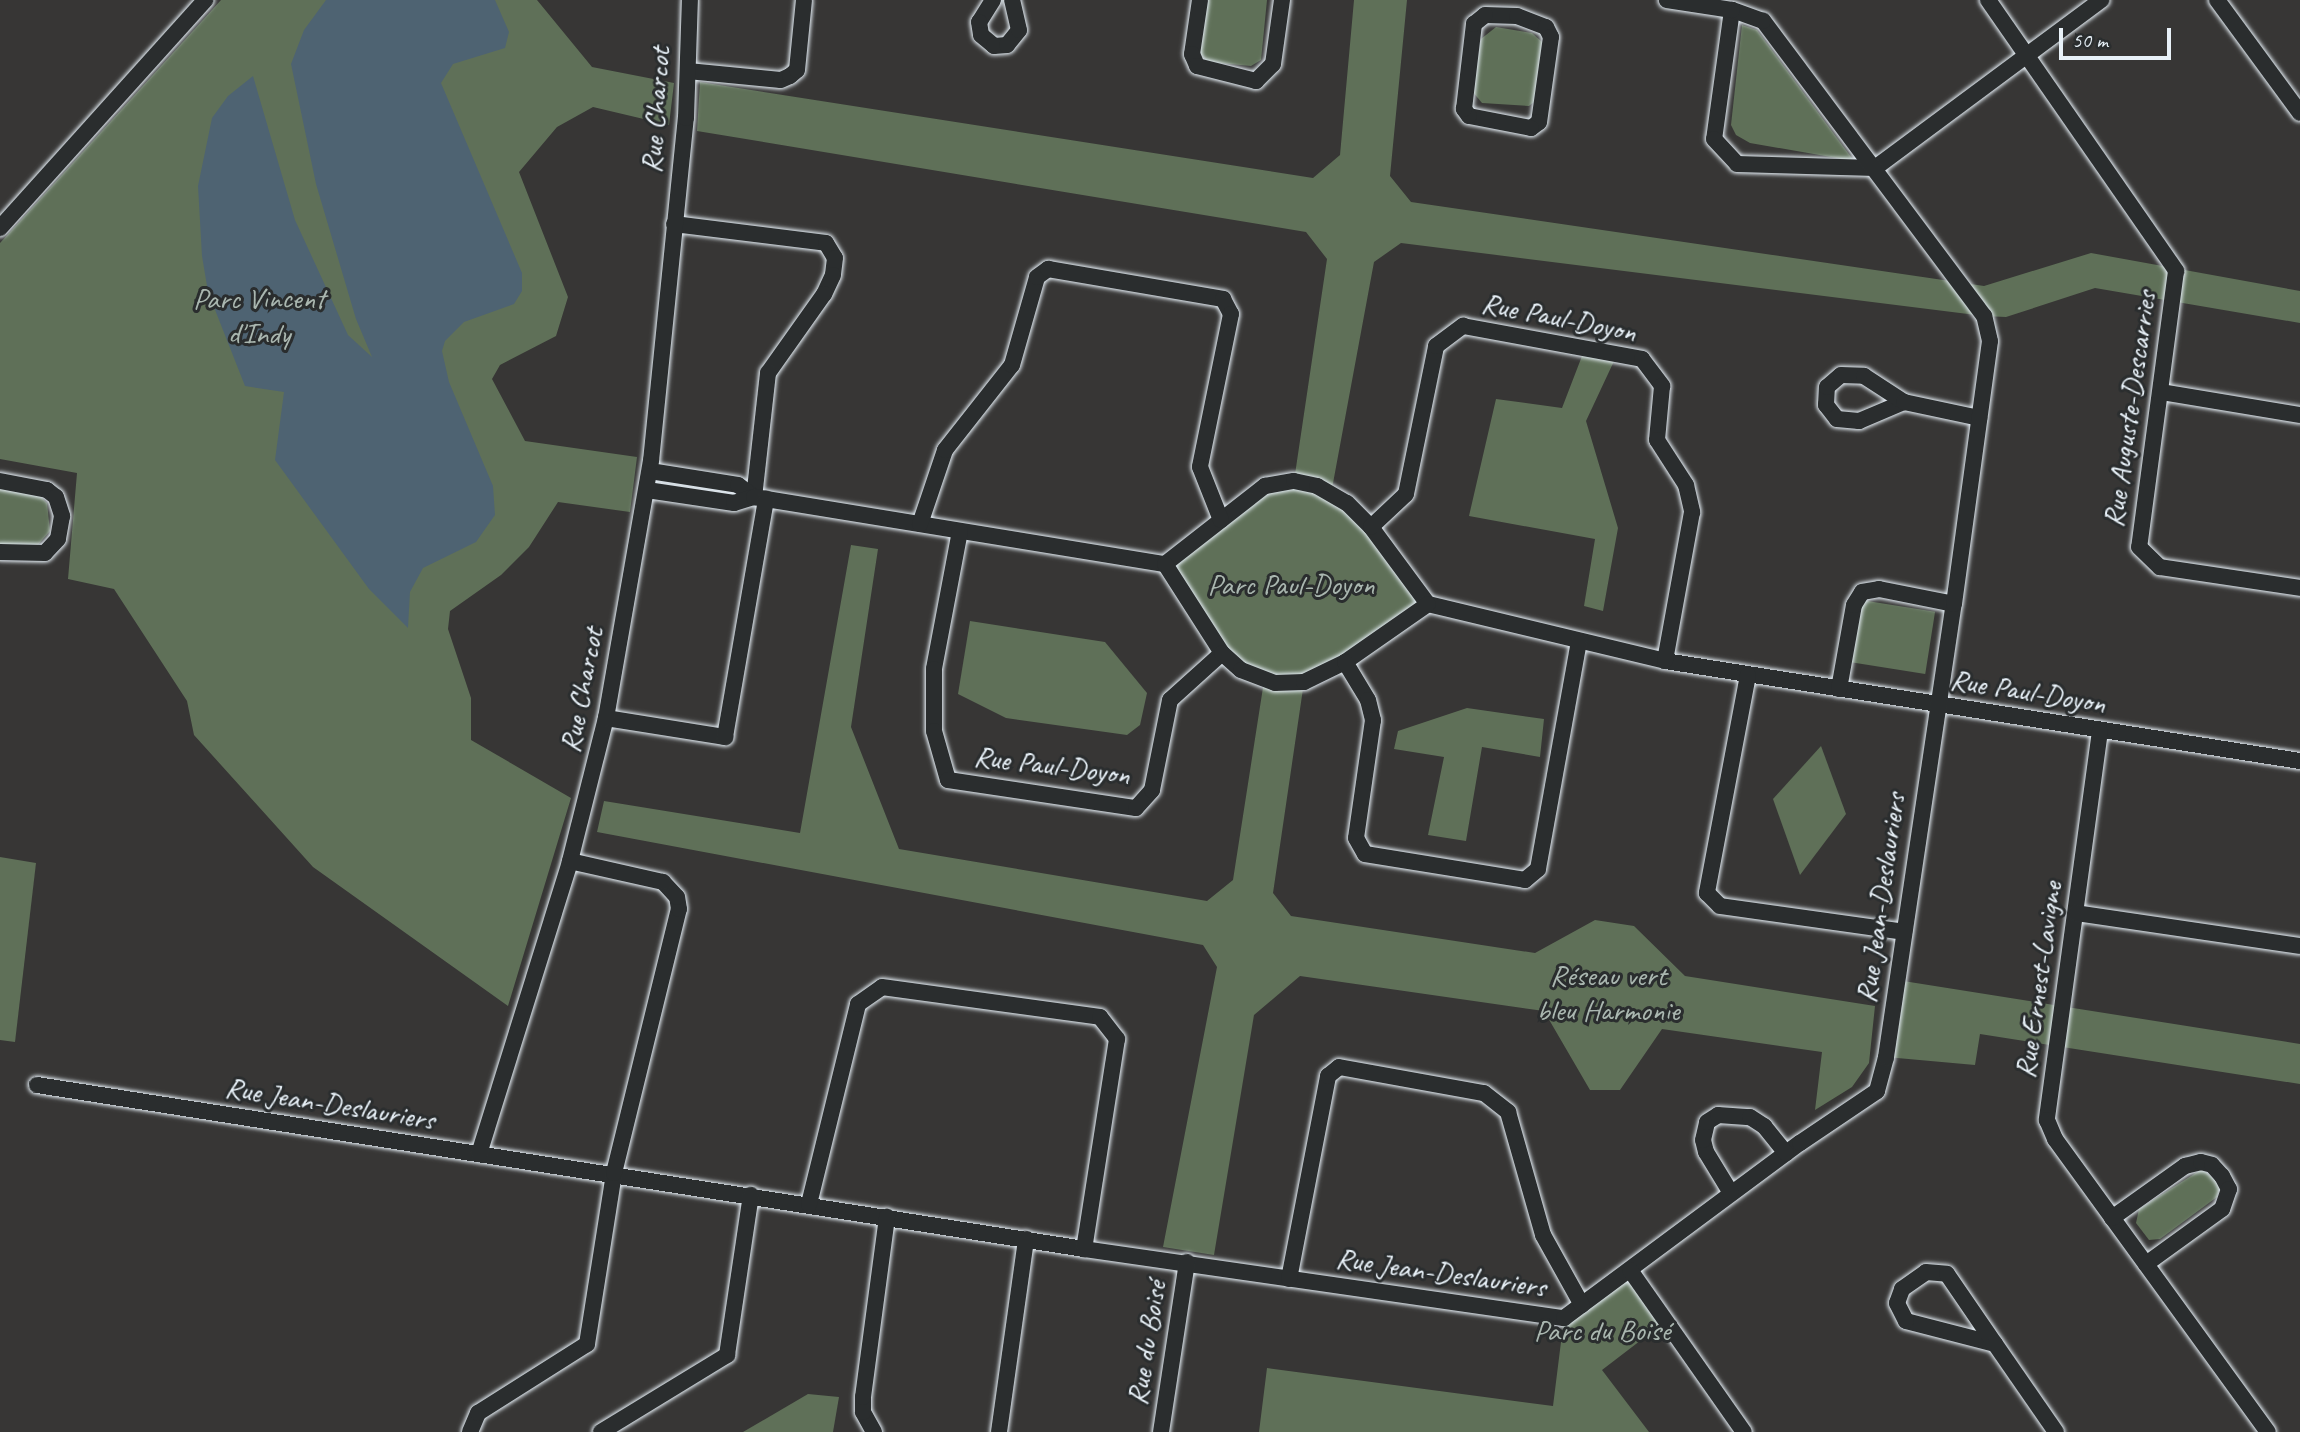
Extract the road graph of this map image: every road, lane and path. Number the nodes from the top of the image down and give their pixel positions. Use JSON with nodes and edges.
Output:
{"nodes":[{"id":1,"x":205,"y":0,"type":"edge"},
{"id":2,"x":690,"y":0,"type":"edge"},
{"id":3,"x":804,"y":0,"type":"edge"},
{"id":4,"x":993,"y":0,"type":"edge"},
{"id":5,"x":1012,"y":0,"type":"edge"},
{"id":6,"x":1200,"y":0,"type":"edge"},
{"id":7,"x":1282,"y":0,"type":"edge"},
{"id":8,"x":1521,"y":0,"type":"edge"},
{"id":9,"x":1667,"y":0,"type":"edge"},
{"id":10,"x":1988,"y":0,"type":"edge"},
{"id":11,"x":2101,"y":0,"type":"edge"},
{"id":12,"x":2217,"y":0,"type":"edge"},
{"id":13,"x":1732,"y":10,"type":"junction"},
{"id":14,"x":1517,"y":16,"type":"junction"},
{"id":15,"x":2027,"y":55,"type":"junction"},
{"id":16,"x":688,"y":71,"type":"junction"},
{"id":17,"x":2300,"y":113,"type":"edge"},
{"id":18,"x":1875,"y":168,"type":"junction"},
{"id":19,"x":674,"y":224,"type":"junction"},
{"id":20,"x":0,"y":228,"type":"edge"},
{"id":21,"x":2161,"y":392,"type":"junction"},
{"id":22,"x":1904,"y":402,"type":"dead end"},
{"id":23,"x":2300,"y":415,"type":"edge"},
{"id":24,"x":1979,"y":418,"type":"junction"},
{"id":25,"x":650,"y":471,"type":"junction"},
{"id":26,"x":0,"y":481,"type":"edge"},
{"id":27,"x":647,"y":490,"type":"junction"},
{"id":28,"x":760,"y":498,"type":"junction"},
{"id":29,"x":1221,"y":520,"type":"junction"},
{"id":30,"x":920,"y":524,"type":"junction"},
{"id":31,"x":1371,"y":527,"type":"junction"},
{"id":32,"x":960,"y":531,"type":"junction"},
{"id":33,"x":0,"y":552,"type":"edge"},
{"id":34,"x":1165,"y":564,"type":"junction"},
{"id":35,"x":2300,"y":587,"type":"edge"},
{"id":36,"x":1428,"y":604,"type":"junction"},
{"id":37,"x":1954,"y":604,"type":"junction"},
{"id":38,"x":1579,"y":642,"type":"junction"},
{"id":39,"x":1222,"y":653,"type":"junction"},
{"id":40,"x":1665,"y":661,"type":"junction"},
{"id":41,"x":1345,"y":662,"type":"junction"},
{"id":42,"x":1748,"y":675,"type":"junction"},
{"id":43,"x":1839,"y":689,"type":"junction"},
{"id":44,"x":1937,"y":706,"type":"junction"},
{"id":45,"x":606,"y":718,"type":"junction"},
{"id":46,"x":2100,"y":731,"type":"junction"},
{"id":47,"x":2300,"y":761,"type":"edge"},
{"id":48,"x":570,"y":861,"type":"junction"},
{"id":49,"x":2076,"y":913,"type":"junction"},
{"id":50,"x":1905,"y":932,"type":"junction"},
{"id":51,"x":2300,"y":946,"type":"edge"},
{"id":52,"x":37,"y":1085,"type":"dead end"},
{"id":53,"x":1786,"y":1153,"type":"junction"},
{"id":54,"x":479,"y":1154,"type":"junction"},
{"id":55,"x":614,"y":1173,"type":"junction"},
{"id":56,"x":1731,"y":1193,"type":"junction"},
{"id":57,"x":751,"y":1195,"type":"junction"},
{"id":58,"x":809,"y":1204,"type":"junction"},
{"id":59,"x":887,"y":1217,"type":"junction"},
{"id":60,"x":2112,"y":1218,"type":"junction"},
{"id":61,"x":1026,"y":1239,"type":"junction"},
{"id":62,"x":1084,"y":1249,"type":"junction"},
{"id":63,"x":1187,"y":1262,"type":"junction"},
{"id":64,"x":2146,"y":1264,"type":"junction"},
{"id":65,"x":1630,"y":1270,"type":"junction"},
{"id":66,"x":1289,"y":1279,"type":"junction"},
{"id":67,"x":1582,"y":1305,"type":"junction"},
{"id":68,"x":1995,"y":1343,"type":"junction"},
{"id":69,"x":470,"y":1432,"type":"edge"},
{"id":70,"x":601,"y":1432,"type":"edge"},
{"id":71,"x":874,"y":1432,"type":"edge"},
{"id":72,"x":999,"y":1432,"type":"edge"},
{"id":73,"x":1161,"y":1432,"type":"edge"},
{"id":74,"x":1745,"y":1432,"type":"edge"},
{"id":75,"x":2056,"y":1432,"type":"edge"},
{"id":76,"x":2268,"y":1432,"type":"edge"}],
"edges":[{"from":1,"to":20,"type":"street"},
{"from":2,"to":16,"type":"street","name":"Rue Charcot"},
{"from":3,"to":16,"type":"street"},
{"from":4,"to":5,"type":"street"},
{"from":6,"to":7,"type":"street"},
{"from":8,"to":14,"type":"street"},
{"from":9,"to":13,"type":"street","name":"Rue Jean-Deslauriers"},
{"from":10,"to":15,"type":"street","name":"Rue Auguste-Descarries"},
{"from":11,"to":15,"type":"street"},
{"from":12,"to":17,"type":"street"},
{"from":13,"to":18,"type":"street","name":"Rue Jean-Deslauriers"},
{"from":13,"to":18,"type":"street"},
{"from":14,"to":14,"type":"street"},
{"from":15,"to":18,"type":"street"},
{"from":15,"to":21,"type":"street","name":"Rue Auguste-Descarries"},
{"from":16,"to":19,"type":"street","name":"Rue Charcot"},
{"from":18,"to":24,"type":"street","name":"Rue Jean-Deslauriers"},
{"from":19,"to":25,"type":"street","name":"Rue Charcot"},
{"from":19,"to":28,"type":"street"},
{"from":21,"to":23,"type":"street"},
{"from":21,"to":35,"type":"street","name":"Rue Auguste-Descarries"},
{"from":22,"to":24,"type":"street"},
{"from":24,"to":37,"type":"street","name":"Rue Jean-Deslauriers"},
{"from":25,"to":27,"type":"street","name":"Rue Charcot"},
{"from":25,"to":28,"type":"street"},
{"from":26,"to":33,"type":"street"},
{"from":27,"to":28,"type":"street"},
{"from":27,"to":45,"type":"street","name":"Rue Charcot"},
{"from":28,"to":30,"type":"street"},
{"from":28,"to":45,"type":"street"},
{"from":29,"to":30,"type":"street"},
{"from":29,"to":31,"type":"street"},
{"from":29,"to":34,"type":"street"},
{"from":30,"to":32,"type":"street"},
{"from":31,"to":36,"type":"street"},
{"from":31,"to":40,"type":"street","name":"Rue Paul-Doyon"},
{"from":32,"to":34,"type":"street"},
{"from":32,"to":39,"type":"street","name":"Rue Paul-Doyon"},
{"from":34,"to":39,"type":"street"},
{"from":36,"to":38,"type":"street","name":"Rue Paul-Doyon"},
{"from":36,"to":41,"type":"street"},
{"from":37,"to":43,"type":"street"},
{"from":37,"to":44,"type":"street","name":"Rue Jean-Deslauriers"},
{"from":38,"to":40,"type":"street","name":"Rue Paul-Doyon"},
{"from":38,"to":41,"type":"street"},
{"from":39,"to":41,"type":"street"},
{"from":40,"to":42,"type":"street","name":"Rue Paul-Doyon"},
{"from":42,"to":43,"type":"street","name":"Rue Paul-Doyon"},
{"from":42,"to":50,"type":"street"},
{"from":43,"to":44,"type":"street","name":"Rue Paul-Doyon"},
{"from":44,"to":46,"type":"street","name":"Rue Paul-Doyon"},
{"from":44,"to":50,"type":"street","name":"Rue Jean-Deslauriers"},
{"from":45,"to":48,"type":"street","name":"Rue Charcot"},
{"from":46,"to":47,"type":"street","name":"Rue Paul-Doyon"},
{"from":46,"to":49,"type":"street","name":"Rue Ernest-Lavigne"},
{"from":48,"to":54,"type":"street","name":"Rue Charcot"},
{"from":48,"to":55,"type":"street"},
{"from":49,"to":51,"type":"street"},
{"from":49,"to":60,"type":"street","name":"Rue Ernest-Lavigne"},
{"from":50,"to":53,"type":"street","name":"Rue Jean-Deslauriers"},
{"from":52,"to":54,"type":"street","name":"Rue Jean-Deslauriers"},
{"from":53,"to":56,"type":"street","name":"Rue Jean-Deslauriers"},
{"from":53,"to":56,"type":"street"},
{"from":54,"to":55,"type":"street","name":"Rue Jean-Deslauriers"},
{"from":55,"to":57,"type":"street","name":"Rue Jean-Deslauriers"},
{"from":55,"to":69,"type":"street"},
{"from":56,"to":65,"type":"street","name":"Rue Jean-Deslauriers"},
{"from":57,"to":58,"type":"street","name":"Rue Jean-Deslauriers"},
{"from":57,"to":70,"type":"street"},
{"from":58,"to":59,"type":"street","name":"Rue Jean-Deslauriers"},
{"from":58,"to":62,"type":"street"},
{"from":59,"to":61,"type":"street","name":"Rue Jean-Deslauriers"},
{"from":59,"to":71,"type":"street"},
{"from":60,"to":64,"type":"street","name":"Rue Ernest-Lavigne"},
{"from":60,"to":64,"type":"street"},
{"from":61,"to":62,"type":"street","name":"Rue Jean-Deslauriers"},
{"from":61,"to":72,"type":"street"},
{"from":62,"to":63,"type":"street","name":"Rue Jean-Deslauriers"},
{"from":63,"to":66,"type":"street","name":"Rue Jean-Deslauriers"},
{"from":63,"to":73,"type":"street","name":"Rue du Boisé"},
{"from":64,"to":76,"type":"street","name":"Rue Ernest-Lavigne"},
{"from":65,"to":67,"type":"street","name":"Rue Jean-Deslauriers"},
{"from":65,"to":74,"type":"street"},
{"from":66,"to":67,"type":"street","name":"Rue Jean-Deslauriers"},
{"from":66,"to":67,"type":"street","name":"Rue Jean-Deslauriers"},
{"from":68,"to":68,"type":"street"},
{"from":68,"to":75,"type":"street"}]}
